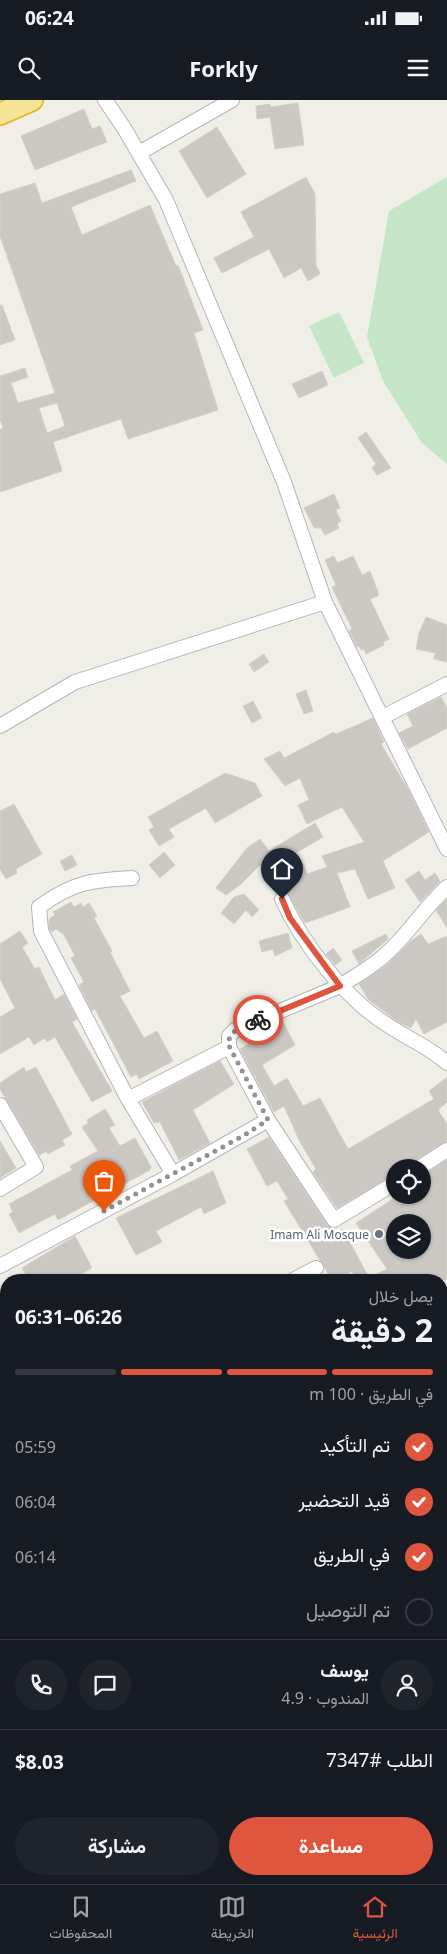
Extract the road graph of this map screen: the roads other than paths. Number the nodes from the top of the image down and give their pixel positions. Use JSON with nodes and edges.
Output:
{"nodes":[{"id":1,"x":32,"y":100,"type":"edge"},
{"id":2,"x":105,"y":100,"type":"edge"},
{"id":3,"x":232,"y":100,"type":"edge"},
{"id":4,"x":0,"y":114,"type":"edge"},
{"id":5,"x":139,"y":154,"type":"junction"},
{"id":6,"x":325,"y":602,"type":"junction"},
{"id":7,"x":447,"y":684,"type":"edge"},
{"id":8,"x":383,"y":717,"type":"junction"},
{"id":9,"x":0,"y":726,"type":"edge"},
{"id":10,"x":447,"y":849,"type":"edge"},
{"id":11,"x":132,"y":878,"type":"dead end"},
{"id":12,"x":447,"y":887,"type":"edge"},
{"id":13,"x":282,"y":899,"type":"dead end"},
{"id":14,"x":340,"y":986,"type":"junction"},
{"id":15,"x":229,"y":1047,"type":"junction"},
{"id":16,"x":447,"y":1063,"type":"edge"},
{"id":17,"x":128,"y":1099,"type":"junction"},
{"id":18,"x":0,"y":1105,"type":"edge"},
{"id":19,"x":268,"y":1120,"type":"junction"},
{"id":20,"x":447,"y":1150,"type":"edge"},
{"id":21,"x":431,"y":1160,"type":"edge"},
{"id":22,"x":173,"y":1174,"type":"junction"},
{"id":23,"x":386,"y":1188,"type":"edge"},
{"id":24,"x":0,"y":1189,"type":"edge"},
{"id":25,"x":0,"y":1266,"type":"edge"},
{"id":26,"x":316,"y":1268,"type":"dead end"},
{"id":27,"x":304,"y":1274,"type":"edge"}],
"edges":[{"from":1,"to":4,"type":"highway"},
{"from":2,"to":5,"type":"street"},
{"from":3,"to":5,"type":"street"},
{"from":5,"to":6,"type":"street"},
{"from":6,"to":8,"type":"street"},
{"from":6,"to":9,"type":"street"},
{"from":7,"to":8,"type":"street"},
{"from":8,"to":10,"type":"street"},
{"from":11,"to":17,"type":"street"},
{"from":12,"to":14,"type":"street"},
{"from":13,"to":14,"type":"street"},
{"from":14,"to":15,"type":"street"},
{"from":14,"to":16,"type":"street"},
{"from":15,"to":17,"type":"street"},
{"from":15,"to":19,"type":"street"},
{"from":17,"to":22,"type":"street"},
{"from":18,"to":24,"type":"street"},
{"from":19,"to":22,"type":"street"},
{"from":19,"to":23,"type":"street"},
{"from":20,"to":21,"type":"street"},
{"from":22,"to":25,"type":"street"},
{"from":26,"to":27,"type":"street"}]}
